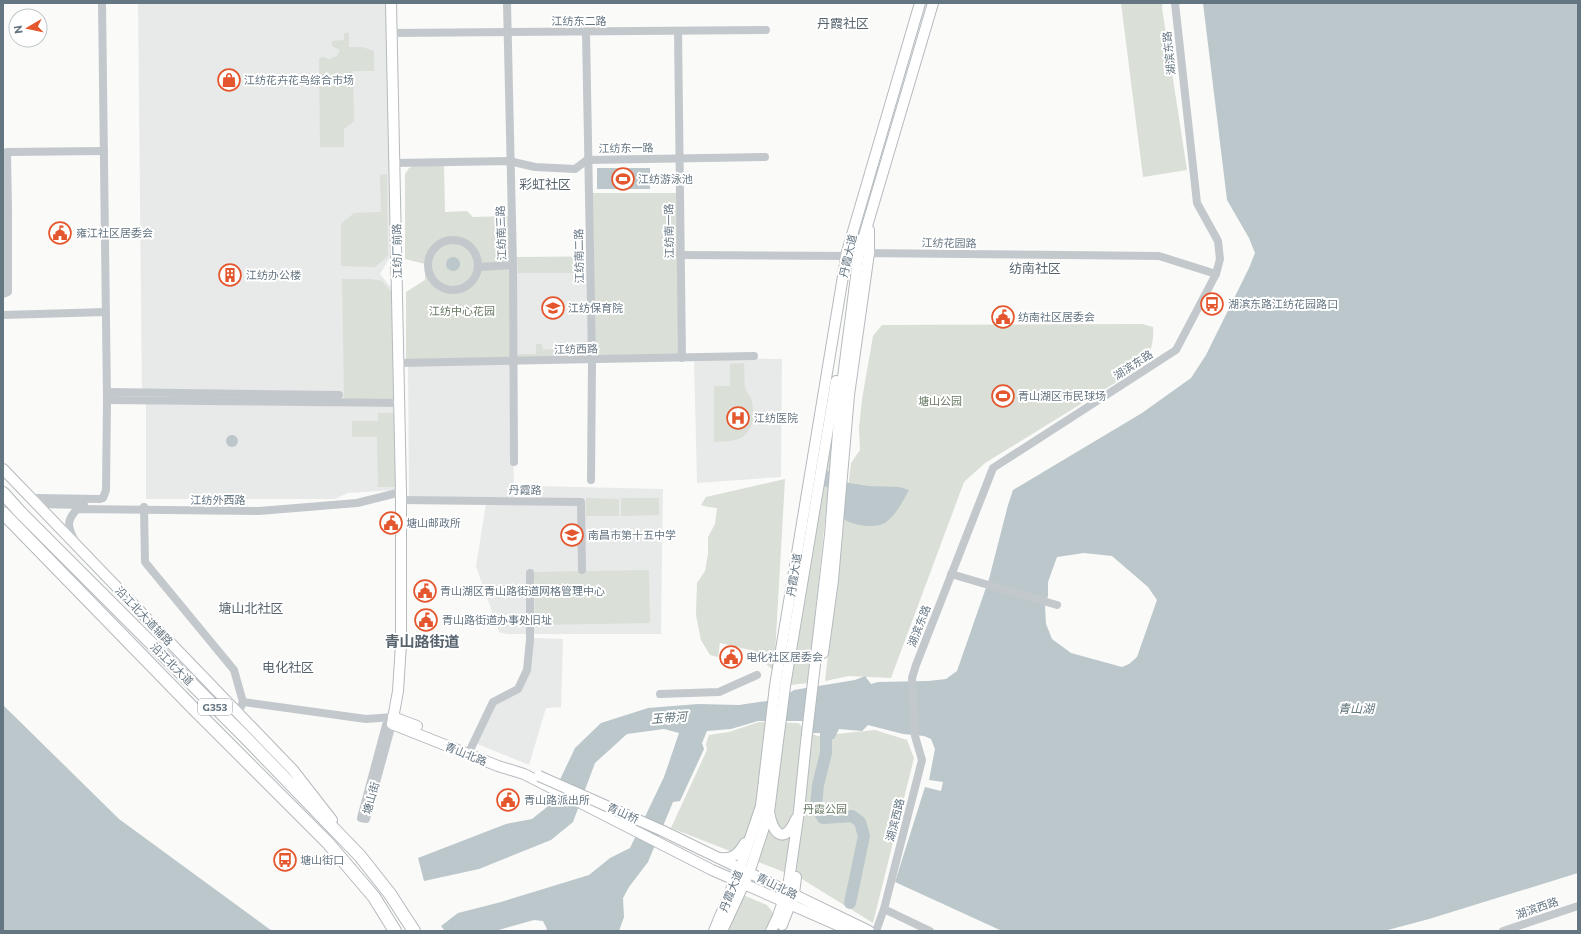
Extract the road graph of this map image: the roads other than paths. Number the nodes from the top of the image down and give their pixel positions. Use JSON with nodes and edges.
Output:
{"nodes":[{"id":1,"x":102,"y":3,"type":"edge"},
{"id":2,"x":391,"y":3,"type":"edge"},
{"id":3,"x":506,"y":3,"type":"edge"},
{"id":4,"x":920,"y":3,"type":"edge"},
{"id":5,"x":933,"y":3,"type":"edge"},
{"id":6,"x":1175,"y":3,"type":"edge"},
{"id":7,"x":766,"y":30,"type":"dead end"},
{"id":8,"x":678,"y":31,"type":"junction"},
{"id":9,"x":507,"y":32,"type":"junction"},
{"id":10,"x":586,"y":32,"type":"junction"},
{"id":11,"x":392,"y":33,"type":"junction"},
{"id":12,"x":104,"y":151,"type":"junction"},
{"id":13,"x":765,"y":157,"type":"dead end"},
{"id":14,"x":678,"y":158,"type":"junction"},
{"id":15,"x":587,"y":160,"type":"junction"},
{"id":16,"x":509,"y":161,"type":"junction"},
{"id":17,"x":396,"y":163,"type":"junction"},
{"id":18,"x":5,"y":210,"type":"edge"},
{"id":19,"x":857,"y":254,"type":"junction"},
{"id":20,"x":680,"y":255,"type":"junction"},
{"id":21,"x":513,"y":265,"type":"junction"},
{"id":22,"x":478,"y":266,"type":"junction"},
{"id":23,"x":1216,"y":274,"type":"junction"},
{"id":24,"x":3,"y":294,"type":"edge"},
{"id":25,"x":106,"y":312,"type":"junction"},
{"id":26,"x":3,"y":315,"type":"edge"},
{"id":27,"x":754,"y":356,"type":"dead end"},
{"id":28,"x":682,"y":358,"type":"junction"},
{"id":29,"x":592,"y":360,"type":"junction"},
{"id":30,"x":514,"y":361,"type":"junction"},
{"id":31,"x":399,"y":363,"type":"junction"},
{"id":32,"x":340,"y":395,"type":"dead end"},
{"id":33,"x":107,"y":396,"type":"junction"},
{"id":34,"x":399,"y":403,"type":"junction"},
{"id":35,"x":514,"y":462,"type":"dead end"},
{"id":36,"x":3,"y":469,"type":"edge"},
{"id":37,"x":592,"y":480,"type":"dead end"},
{"id":38,"x":3,"y":493,"type":"edge"},
{"id":39,"x":401,"y":493,"type":"junction"},
{"id":40,"x":36,"y":501,"type":"junction"},
{"id":41,"x":144,"y":508,"type":"junction"},
{"id":42,"x":3,"y":513,"type":"edge"},
{"id":43,"x":80,"y":549,"type":"junction"},
{"id":44,"x":582,"y":570,"type":"dead end"},
{"id":45,"x":530,"y":573,"type":"dead end"},
{"id":46,"x":951,"y":574,"type":"junction"},
{"id":47,"x":1056,"y":605,"type":"dead end"},
{"id":48,"x":757,"y":675,"type":"dead end"},
{"id":49,"x":660,"y":694,"type":"dead end"},
{"id":50,"x":243,"y":702,"type":"junction"},
{"id":51,"x":238,"y":713,"type":"junction"},
{"id":52,"x":392,"y":720,"type":"junction"},
{"id":53,"x":810,"y":733,"type":"junction"},
{"id":54,"x":774,"y":736,"type":"junction"},
{"id":55,"x":915,"y":736,"type":"joint"},
{"id":56,"x":471,"y":748,"type":"junction"},
{"id":57,"x":540,"y":780,"type":"junction"},
{"id":58,"x":799,"y":811,"type":"junction"},
{"id":59,"x":768,"y":812,"type":"junction"},
{"id":60,"x":753,"y":829,"type":"junction"},
{"id":61,"x":663,"y":831,"type":"joint"},
{"id":62,"x":659,"y":843,"type":"joint"},
{"id":63,"x":360,"y":856,"type":"junction"},
{"id":64,"x":716,"y":858,"type":"junction"},
{"id":65,"x":712,"y":870,"type":"junction"},
{"id":66,"x":744,"y":870,"type":"junction"},
{"id":67,"x":797,"y":873,"type":"junction"},
{"id":68,"x":739,"y":882,"type":"junction"},
{"id":69,"x":790,"y":893,"type":"junction"},
{"id":70,"x":787,"y":903,"type":"junction"},
{"id":71,"x":1578,"y":906,"type":"edge"},
{"id":72,"x":884,"y":909,"type":"junction"},
{"id":73,"x":816,"y":911,"type":"junction"},
{"id":74,"x":719,"y":920,"type":"junction"},
{"id":75,"x":777,"y":930,"type":"edge"},
{"id":76,"x":395,"y":931,"type":"edge"},
{"id":77,"x":414,"y":931,"type":"edge"},
{"id":78,"x":714,"y":931,"type":"edge"},
{"id":79,"x":722,"y":931,"type":"edge"},
{"id":80,"x":850,"y":931,"type":"edge"},
{"id":81,"x":869,"y":931,"type":"edge"},
{"id":82,"x":876,"y":931,"type":"edge"},
{"id":83,"x":930,"y":931,"type":"edge"},
{"id":84,"x":1503,"y":931,"type":"edge"}],
"edges":[{"from":1,"to":12,"type":"street"},
{"from":2,"to":11,"type":"main road","name":"江纺厂前路"},
{"from":3,"to":9,"type":"street","name":"江纺南三路"},
{"from":4,"to":19,"type":"main road","name":"丹霞大道"},
{"from":5,"to":19,"type":"main road","name":"丹霞大道"},
{"from":6,"to":23,"type":"street","name":"湖滨东路"},
{"from":7,"to":8,"type":"street","name":"江纺东二路"},
{"from":8,"to":10,"type":"street","name":"江纺东二路"},
{"from":8,"to":14,"type":"street","name":"江纺南一路"},
{"from":9,"to":10,"type":"street","name":"江纺东二路"},
{"from":9,"to":11,"type":"street","name":"江纺东二路"},
{"from":9,"to":16,"type":"street","name":"江纺南三路"},
{"from":10,"to":15,"type":"street","name":"江纺南二路"},
{"from":11,"to":17,"type":"main road","name":"江纺厂前路"},
{"from":12,"to":18,"type":"street"},
{"from":12,"to":25,"type":"street"},
{"from":13,"to":14,"type":"street","name":"江纺东一路"},
{"from":14,"to":15,"type":"street","name":"江纺东一路"},
{"from":14,"to":20,"type":"street","name":"江纺南一路"},
{"from":15,"to":16,"type":"street","name":"江纺东一路"},
{"from":15,"to":29,"type":"street","name":"江纺南二路"},
{"from":16,"to":17,"type":"street","name":"江纺东一路"},
{"from":16,"to":21,"type":"street","name":"江纺南三路"},
{"from":17,"to":31,"type":"main road","name":"江纺厂前路"},
{"from":18,"to":24,"type":"street"},
{"from":19,"to":20,"type":"street","name":"江纺花园路"},
{"from":19,"to":23,"type":"street","name":"江纺花园路"},
{"from":19,"to":53,"type":"main road","name":"丹霞大道"},
{"from":19,"to":54,"type":"main road","name":"丹霞大道"},
{"from":20,"to":28,"type":"street","name":"江纺南一路"},
{"from":21,"to":22,"type":"street"},
{"from":21,"to":30,"type":"street","name":"江纺南三路"},
{"from":22,"to":22,"type":"street"},
{"from":23,"to":46,"type":"street","name":"湖滨东路"},
{"from":25,"to":26,"type":"street"},
{"from":25,"to":33,"type":"street"},
{"from":27,"to":28,"type":"street","name":"江纺西路"},
{"from":28,"to":29,"type":"street","name":"江纺西路"},
{"from":29,"to":30,"type":"street","name":"江纺西路"},
{"from":29,"to":37,"type":"street","name":"江纺南二路"},
{"from":30,"to":31,"type":"street","name":"江纺西路"},
{"from":30,"to":35,"type":"street","name":"江纺南三路"},
{"from":31,"to":34,"type":"main road","name":"江纺厂前路"},
{"from":32,"to":33,"type":"street"},
{"from":33,"to":34,"type":"street"},
{"from":33,"to":40,"type":"street"},
{"from":34,"to":39,"type":"main road","name":"江纺厂前路"},
{"from":36,"to":40,"type":"main road","name":"沿江北大道辅路"},
{"from":38,"to":63,"type":"highway","name":"沿江北大道","number":"G353"},
{"from":39,"to":41,"type":"street","name":"江纺外西路"},
{"from":39,"to":44,"type":"street","name":"丹霞路"},
{"from":39,"to":52,"type":"main road","name":"塘山街"},
{"from":40,"to":41,"type":"street","name":"江纺外西路"},
{"from":40,"to":43,"type":"main road","name":"沿江北大道辅路"},
{"from":41,"to":43,"type":"street","name":"江纺外西路"},
{"from":41,"to":50,"type":"street"},
{"from":42,"to":76,"type":"highway","name":"沿江北大道","number":"G353"},
{"from":43,"to":51,"type":"main road","name":"沿江北大道辅路"},
{"from":45,"to":56,"type":"street"},
{"from":46,"to":47,"type":"street"},
{"from":46,"to":55,"type":"street","name":"湖滨东路"},
{"from":48,"to":49,"type":"street"},
{"from":50,"to":51,"type":"street"},
{"from":50,"to":52,"type":"street"},
{"from":51,"to":63,"type":"main road","name":"沿江北大道辅路"},
{"from":52,"to":52,"type":"street","name":"塘山街"},
{"from":52,"to":56,"type":"main road","name":"青山北路"},
{"from":52,"to":57,"type":"main road","name":"青山北路"},
{"from":53,"to":58,"type":"main road","name":"丹霞大道"},
{"from":53,"to":67,"type":"main road","name":"丹霞大道"},
{"from":54,"to":59,"type":"main road","name":"丹霞大道"},
{"from":54,"to":60,"type":"main road","name":"丹霞大道"},
{"from":55,"to":72,"type":"street","name":"湖滨西路"},
{"from":56,"to":57,"type":"main road","name":"青山北路"},
{"from":57,"to":61,"type":"main road","name":"青山桥","bridge":true},
{"from":57,"to":62,"type":"main road","name":"青山桥"},
{"from":58,"to":59,"type":"main road"},
{"from":58,"to":69,"type":"main road","name":"丹霞大道"},
{"from":59,"to":66,"type":"main road","name":"丹霞大道"},
{"from":60,"to":64,"type":"main road"},
{"from":60,"to":66,"type":"main road","name":"丹霞大道"},
{"from":61,"to":64,"type":"main road","name":"青山北路"},
{"from":62,"to":65,"type":"main road","name":"青山北路"},
{"from":63,"to":77,"type":"highway","name":"沿江北大道","number":"G353"},
{"from":64,"to":66,"type":"main road","name":"青山北路"},
{"from":65,"to":68,"type":"main road","name":"青山北路"},
{"from":65,"to":74,"type":"main road"},
{"from":66,"to":68,"type":"main road","name":"丹霞大道"},
{"from":66,"to":69,"type":"main road","name":"青山北路"},
{"from":67,"to":69,"type":"main road","name":"丹霞大道"},
{"from":67,"to":73,"type":"main road"},
{"from":68,"to":70,"type":"main road","name":"青山北路"},
{"from":68,"to":74,"type":"main road","name":"丹霞大道"},
{"from":68,"to":79,"type":"main road","name":"丹霞大道"},
{"from":69,"to":70,"type":"main road","name":"丹霞大道"},
{"from":69,"to":73,"type":"main road","name":"青山北路"},
{"from":70,"to":73,"type":"main road","name":"青山北路"},
{"from":70,"to":75,"type":"main road","name":"丹霞大道"},
{"from":71,"to":84,"type":"street","name":"湖滨西路"},
{"from":72,"to":82,"type":"street","name":"湖滨西路"},
{"from":72,"to":83,"type":"street"},
{"from":73,"to":75,"type":"main road"},
{"from":73,"to":80,"type":"main road","name":"青山北路"},
{"from":73,"to":81,"type":"main road","name":"青山北路"},
{"from":74,"to":78,"type":"main road","name":"丹霞大道"}]}
